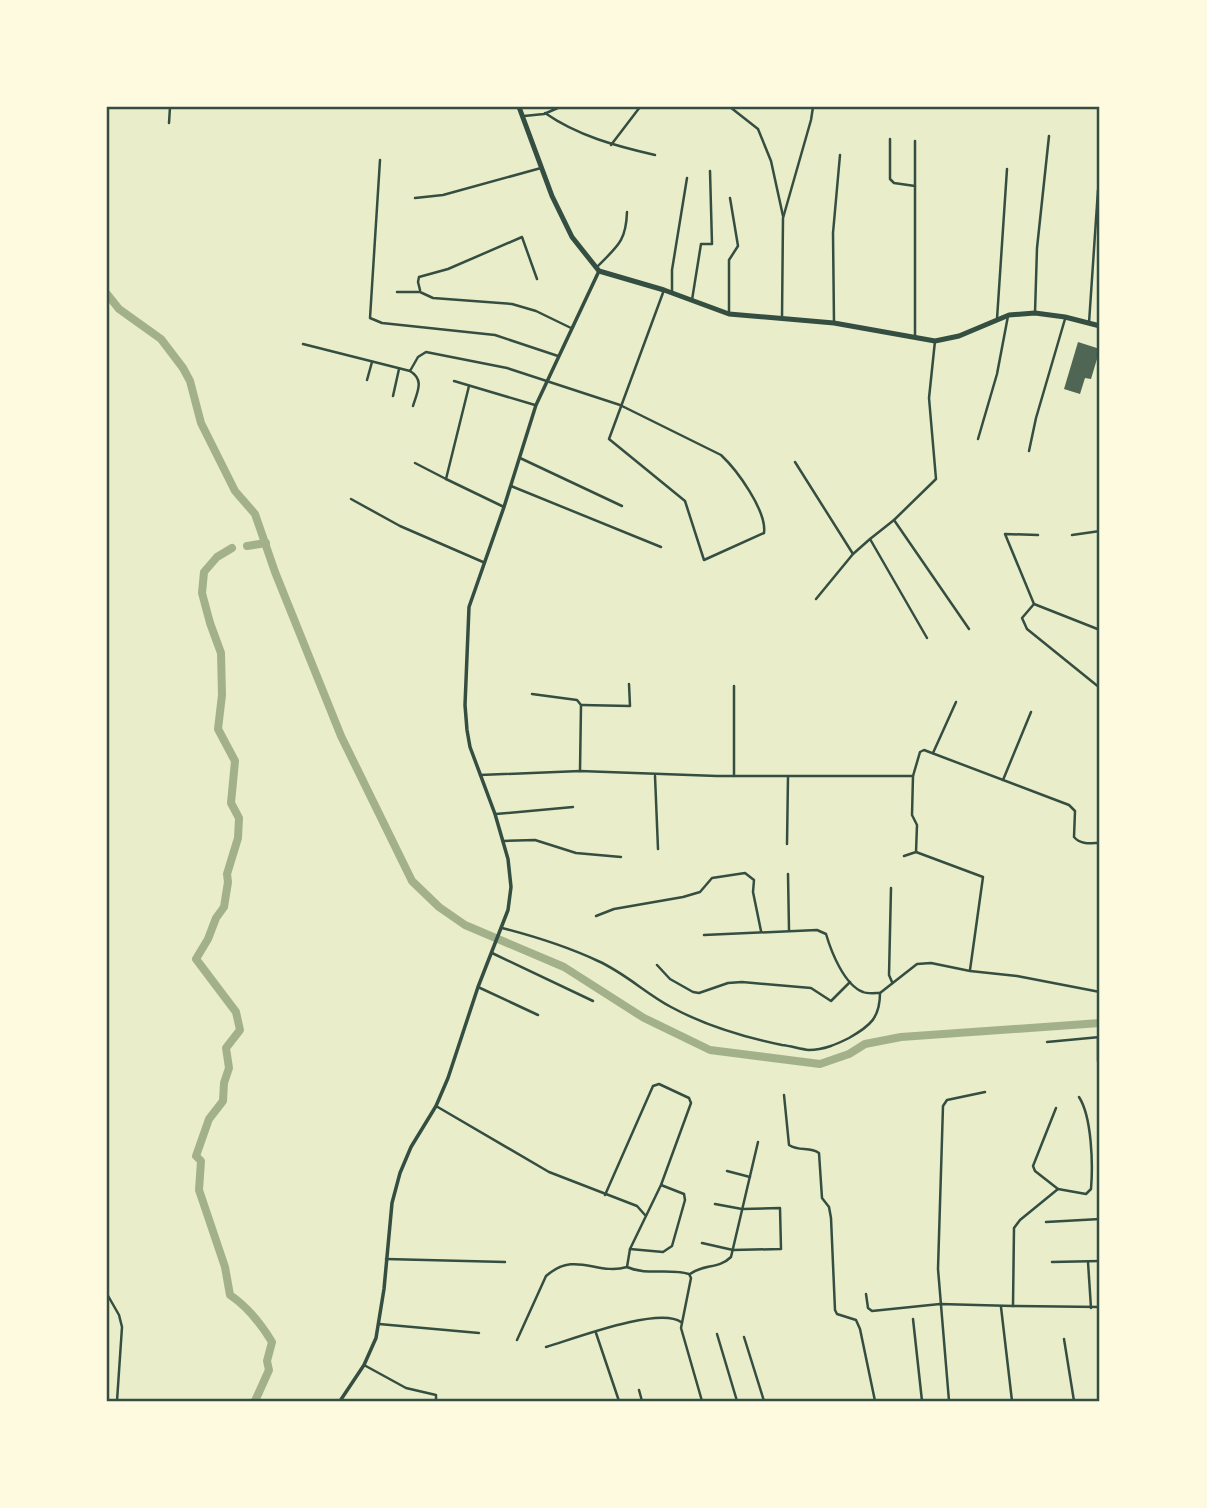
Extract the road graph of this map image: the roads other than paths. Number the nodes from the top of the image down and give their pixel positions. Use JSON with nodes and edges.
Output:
{"nodes":[{"id":1,"x":170,"y":107,"type":"edge"},
{"id":2,"x":519,"y":107,"type":"edge"},
{"id":3,"x":560,"y":107,"type":"edge"},
{"id":4,"x":640,"y":107,"type":"edge"},
{"id":5,"x":730,"y":107,"type":"edge"},
{"id":6,"x":813,"y":107,"type":"edge"},
{"id":7,"x":545,"y":113,"type":"junction"},
{"id":8,"x":524,"y":116,"type":"junction"},
{"id":9,"x":169,"y":123,"type":"dead end"},
{"id":10,"x":1049,"y":136,"type":"dead end"},
{"id":11,"x":890,"y":139,"type":"dead end"},
{"id":12,"x":915,"y":141,"type":"dead end"},
{"id":13,"x":611,"y":145,"type":"junction"},
{"id":14,"x":655,"y":155,"type":"dead end"},
{"id":15,"x":840,"y":155,"type":"dead end"},
{"id":16,"x":380,"y":160,"type":"dead end"},
{"id":17,"x":541,"y":167,"type":"junction"},
{"id":18,"x":1007,"y":169,"type":"dead end"},
{"id":19,"x":710,"y":171,"type":"dead end"},
{"id":20,"x":687,"y":178,"type":"dead end"},
{"id":21,"x":915,"y":186,"type":"junction"},
{"id":22,"x":1098,"y":190,"type":"dead end"},
{"id":23,"x":415,"y":198,"type":"dead end"},
{"id":24,"x":730,"y":198,"type":"dead end"},
{"id":25,"x":627,"y":212,"type":"dead end"},
{"id":26,"x":783,"y":218,"type":"junction"},
{"id":27,"x":598,"y":270,"type":"junction"},
{"id":28,"x":537,"y":279,"type":"dead end"},
{"id":29,"x":664,"y":290,"type":"junction"},
{"id":30,"x":397,"y":292,"type":"dead end"},
{"id":31,"x":420,"y":292,"type":"junction"},
{"id":32,"x":672,"y":293,"type":"junction"},
{"id":33,"x":692,"y":300,"type":"junction"},
{"id":34,"x":1035,"y":313,"type":"junction"},
{"id":35,"x":729,"y":314,"type":"junction"},
{"id":36,"x":1009,"y":315,"type":"junction"},
{"id":37,"x":1065,"y":317,"type":"junction"},
{"id":38,"x":782,"y":319,"type":"junction"},
{"id":39,"x":997,"y":319,"type":"junction"},
{"id":40,"x":834,"y":323,"type":"junction"},
{"id":41,"x":1089,"y":323,"type":"junction"},
{"id":42,"x":1100,"y":326,"type":"edge"},
{"id":43,"x":571,"y":328,"type":"junction"},
{"id":44,"x":915,"y":337,"type":"junction"},
{"id":45,"x":935,"y":341,"type":"junction"},
{"id":46,"x":303,"y":344,"type":"dead end"},
{"id":47,"x":558,"y":356,"type":"junction"},
{"id":48,"x":372,"y":362,"type":"junction"},
{"id":49,"x":399,"y":369,"type":"junction"},
{"id":50,"x":410,"y":371,"type":"junction"},
{"id":51,"x":367,"y":380,"type":"dead end"},
{"id":52,"x":547,"y":380,"type":"junction"},
{"id":53,"x":454,"y":381,"type":"dead end"},
{"id":54,"x":469,"y":386,"type":"junction"},
{"id":55,"x":393,"y":396,"type":"dead end"},
{"id":56,"x":536,"y":405,"type":"junction"},
{"id":57,"x":620,"y":405,"type":"junction"},
{"id":58,"x":413,"y":406,"type":"dead end"},
{"id":59,"x":978,"y":439,"type":"dead end"},
{"id":60,"x":1029,"y":451,"type":"dead end"},
{"id":61,"x":520,"y":458,"type":"junction"},
{"id":62,"x":795,"y":462,"type":"dead end"},
{"id":63,"x":415,"y":463,"type":"dead end"},
{"id":64,"x":446,"y":480,"type":"junction"},
{"id":65,"x":511,"y":486,"type":"junction"},
{"id":66,"x":351,"y":499,"type":"dead end"},
{"id":67,"x":622,"y":506,"type":"dead end"},
{"id":68,"x":504,"y":507,"type":"junction"},
{"id":69,"x":894,"y":520,"type":"junction"},
{"id":70,"x":1100,"y":531,"type":"edge"},
{"id":71,"x":1038,"y":535,"type":"dead end"},
{"id":72,"x":1072,"y":535,"type":"dead end"},
{"id":73,"x":870,"y":539,"type":"junction"},
{"id":74,"x":661,"y":547,"type":"dead end"},
{"id":75,"x":853,"y":554,"type":"junction"},
{"id":76,"x":483,"y":562,"type":"junction"},
{"id":77,"x":816,"y":599,"type":"dead end"},
{"id":78,"x":1034,"y":604,"type":"junction"},
{"id":79,"x":969,"y":629,"type":"dead end"},
{"id":80,"x":1100,"y":630,"type":"edge"},
{"id":81,"x":928,"y":639,"type":"dead end"},
{"id":82,"x":629,"y":684,"type":"dead end"},
{"id":83,"x":734,"y":686,"type":"dead end"},
{"id":84,"x":1100,"y":688,"type":"edge"},
{"id":85,"x":532,"y":694,"type":"dead end"},
{"id":86,"x":956,"y":702,"type":"dead end"},
{"id":87,"x":580,"y":705,"type":"junction"},
{"id":88,"x":1031,"y":712,"type":"dead end"},
{"id":89,"x":933,"y":752,"type":"junction"},
{"id":90,"x":580,"y":772,"type":"junction"},
{"id":91,"x":480,"y":775,"type":"junction"},
{"id":92,"x":655,"y":775,"type":"junction"},
{"id":93,"x":913,"y":775,"type":"junction"},
{"id":94,"x":734,"y":776,"type":"junction"},
{"id":95,"x":788,"y":776,"type":"junction"},
{"id":96,"x":1003,"y":780,"type":"junction"},
{"id":97,"x":573,"y":807,"type":"dead end"},
{"id":98,"x":495,"y":814,"type":"junction"},
{"id":99,"x":503,"y":841,"type":"junction"},
{"id":100,"x":1100,"y":843,"type":"edge"},
{"id":101,"x":787,"y":844,"type":"dead end"},
{"id":102,"x":658,"y":849,"type":"dead end"},
{"id":103,"x":916,"y":852,"type":"junction"},
{"id":104,"x":904,"y":856,"type":"dead end"},
{"id":105,"x":621,"y":857,"type":"dead end"},
{"id":106,"x":788,"y":874,"type":"dead end"},
{"id":107,"x":891,"y":888,"type":"dead end"},
{"id":108,"x":596,"y":916,"type":"dead end"},
{"id":109,"x":502,"y":928,"type":"junction"},
{"id":110,"x":789,"y":930,"type":"junction"},
{"id":111,"x":761,"y":931,"type":"junction"},
{"id":112,"x":704,"y":935,"type":"dead end"},
{"id":113,"x":492,"y":953,"type":"junction"},
{"id":114,"x":657,"y":965,"type":"dead end"},
{"id":115,"x":970,"y":971,"type":"junction"},
{"id":116,"x":850,"y":982,"type":"junction"},
{"id":117,"x":892,"y":982,"type":"junction"},
{"id":118,"x":478,"y":987,"type":"junction"},
{"id":119,"x":1100,"y":992,"type":"edge"},
{"id":120,"x":880,"y":993,"type":"junction"},
{"id":121,"x":593,"y":1001,"type":"dead end"},
{"id":122,"x":538,"y":1015,"type":"dead end"},
{"id":123,"x":1099,"y":1037,"type":"edge"},
{"id":124,"x":1047,"y":1042,"type":"dead end"},
{"id":125,"x":1098,"y":1061,"type":"dead end"},
{"id":126,"x":985,"y":1092,"type":"dead end"},
{"id":127,"x":784,"y":1095,"type":"dead end"},
{"id":128,"x":1079,"y":1097,"type":"dead end"},
{"id":129,"x":436,"y":1106,"type":"junction"},
{"id":130,"x":1056,"y":1108,"type":"dead end"},
{"id":131,"x":758,"y":1142,"type":"dead end"},
{"id":132,"x":727,"y":1171,"type":"dead end"},
{"id":133,"x":750,"y":1177,"type":"junction"},
{"id":134,"x":661,"y":1185,"type":"junction"},
{"id":135,"x":1058,"y":1189,"type":"junction"},
{"id":136,"x":605,"y":1195,"type":"junction"},
{"id":137,"x":715,"y":1205,"type":"dead end"},
{"id":138,"x":742,"y":1209,"type":"junction"},
{"id":139,"x":645,"y":1214,"type":"junction"},
{"id":140,"x":1100,"y":1219,"type":"edge"},
{"id":141,"x":1046,"y":1222,"type":"dead end"},
{"id":142,"x":702,"y":1243,"type":"dead end"},
{"id":143,"x":631,"y":1249,"type":"junction"},
{"id":144,"x":733,"y":1250,"type":"junction"},
{"id":145,"x":385,"y":1259,"type":"junction"},
{"id":146,"x":1087,"y":1261,"type":"junction"},
{"id":147,"x":1100,"y":1261,"type":"edge"},
{"id":148,"x":505,"y":1262,"type":"dead end"},
{"id":149,"x":1052,"y":1262,"type":"dead end"},
{"id":150,"x":627,"y":1267,"type":"junction"},
{"id":151,"x":689,"y":1274,"type":"junction"},
{"id":152,"x":107,"y":1294,"type":"edge"},
{"id":153,"x":866,"y":1294,"type":"dead end"},
{"id":154,"x":940,"y":1304,"type":"junction"},
{"id":155,"x":1013,"y":1306,"type":"junction"},
{"id":156,"x":1001,"y":1307,"type":"junction"},
{"id":157,"x":1091,"y":1307,"type":"junction"},
{"id":158,"x":1100,"y":1307,"type":"edge"},
{"id":159,"x":913,"y":1319,"type":"dead end"},
{"id":160,"x":681,"y":1322,"type":"junction"},
{"id":161,"x":379,"y":1324,"type":"junction"},
{"id":162,"x":479,"y":1333,"type":"dead end"},
{"id":163,"x":596,"y":1333,"type":"junction"},
{"id":164,"x":717,"y":1334,"type":"dead end"},
{"id":165,"x":744,"y":1337,"type":"dead end"},
{"id":166,"x":1064,"y":1339,"type":"dead end"},
{"id":167,"x":517,"y":1340,"type":"dead end"},
{"id":168,"x":546,"y":1347,"type":"dead end"},
{"id":169,"x":364,"y":1365,"type":"junction"},
{"id":170,"x":639,"y":1390,"type":"dead end"},
{"id":171,"x":117,"y":1401,"type":"edge"},
{"id":172,"x":340,"y":1401,"type":"edge"},
{"id":173,"x":436,"y":1401,"type":"edge"},
{"id":174,"x":619,"y":1401,"type":"edge"},
{"id":175,"x":642,"y":1401,"type":"edge"},
{"id":176,"x":702,"y":1401,"type":"edge"},
{"id":177,"x":737,"y":1401,"type":"edge"},
{"id":178,"x":764,"y":1401,"type":"edge"},
{"id":179,"x":875,"y":1401,"type":"edge"},
{"id":180,"x":922,"y":1401,"type":"edge"},
{"id":181,"x":949,"y":1401,"type":"edge"},
{"id":182,"x":1012,"y":1401,"type":"edge"},
{"id":183,"x":1074,"y":1401,"type":"edge"}],
"edges":[{"from":1,"to":9,"type":"street"},
{"from":2,"to":8,"type":"main road"},
{"from":3,"to":7,"type":"street"},
{"from":4,"to":13,"type":"street"},
{"from":5,"to":26,"type":"street"},
{"from":6,"to":26,"type":"street"},
{"from":7,"to":8,"type":"street"},
{"from":7,"to":13,"type":"street"},
{"from":8,"to":17,"type":"main road"},
{"from":10,"to":34,"type":"street"},
{"from":11,"to":21,"type":"street"},
{"from":12,"to":21,"type":"street"},
{"from":13,"to":14,"type":"street"},
{"from":15,"to":40,"type":"street"},
{"from":16,"to":47,"type":"street"},
{"from":17,"to":23,"type":"street"},
{"from":17,"to":27,"type":"main road"},
{"from":18,"to":39,"type":"street"},
{"from":19,"to":33,"type":"street"},
{"from":20,"to":32,"type":"street"},
{"from":21,"to":44,"type":"street"},
{"from":22,"to":41,"type":"street"},
{"from":24,"to":35,"type":"street"},
{"from":25,"to":27,"type":"street"},
{"from":26,"to":38,"type":"street"},
{"from":27,"to":29,"type":"main road"},
{"from":27,"to":43,"type":"street"},
{"from":28,"to":31,"type":"street"},
{"from":29,"to":32,"type":"main road"},
{"from":29,"to":57,"type":"street"},
{"from":30,"to":31,"type":"street"},
{"from":31,"to":43,"type":"street"},
{"from":32,"to":33,"type":"main road"},
{"from":33,"to":35,"type":"main road"},
{"from":34,"to":36,"type":"main road"},
{"from":34,"to":37,"type":"main road"},
{"from":35,"to":38,"type":"main road"},
{"from":36,"to":39,"type":"main road"},
{"from":36,"to":59,"type":"street"},
{"from":37,"to":41,"type":"main road"},
{"from":37,"to":60,"type":"street"},
{"from":38,"to":40,"type":"main road"},
{"from":39,"to":45,"type":"main road"},
{"from":40,"to":44,"type":"main road"},
{"from":41,"to":42,"type":"main road"},
{"from":43,"to":47,"type":"street"},
{"from":44,"to":45,"type":"main road"},
{"from":45,"to":69,"type":"street"},
{"from":46,"to":48,"type":"street"},
{"from":47,"to":52,"type":"street"},
{"from":48,"to":49,"type":"street"},
{"from":48,"to":51,"type":"street"},
{"from":49,"to":50,"type":"street"},
{"from":49,"to":55,"type":"street"},
{"from":50,"to":52,"type":"street"},
{"from":50,"to":58,"type":"street"},
{"from":52,"to":56,"type":"street"},
{"from":52,"to":57,"type":"street"},
{"from":53,"to":54,"type":"street"},
{"from":54,"to":56,"type":"street"},
{"from":54,"to":64,"type":"street"},
{"from":56,"to":61,"type":"street"},
{"from":57,"to":57,"type":"street"},
{"from":61,"to":65,"type":"street"},
{"from":61,"to":67,"type":"street"},
{"from":62,"to":75,"type":"street"},
{"from":63,"to":64,"type":"street"},
{"from":64,"to":68,"type":"street"},
{"from":65,"to":68,"type":"street"},
{"from":65,"to":74,"type":"street"},
{"from":66,"to":76,"type":"street"},
{"from":68,"to":76,"type":"street"},
{"from":69,"to":73,"type":"street"},
{"from":69,"to":79,"type":"street"},
{"from":70,"to":72,"type":"street"},
{"from":71,"to":78,"type":"street"},
{"from":73,"to":75,"type":"street"},
{"from":73,"to":81,"type":"street"},
{"from":75,"to":77,"type":"street"},
{"from":76,"to":91,"type":"street"},
{"from":78,"to":80,"type":"street"},
{"from":78,"to":84,"type":"street"},
{"from":82,"to":87,"type":"street"},
{"from":83,"to":94,"type":"street"},
{"from":85,"to":87,"type":"street"},
{"from":86,"to":89,"type":"street"},
{"from":87,"to":90,"type":"street"},
{"from":88,"to":96,"type":"street"},
{"from":89,"to":93,"type":"street"},
{"from":89,"to":96,"type":"street"},
{"from":90,"to":91,"type":"street"},
{"from":90,"to":92,"type":"street"},
{"from":91,"to":98,"type":"street"},
{"from":92,"to":94,"type":"street"},
{"from":92,"to":102,"type":"street"},
{"from":93,"to":95,"type":"street"},
{"from":93,"to":103,"type":"street"},
{"from":94,"to":95,"type":"street"},
{"from":95,"to":101,"type":"street"},
{"from":96,"to":100,"type":"street"},
{"from":97,"to":98,"type":"street"},
{"from":98,"to":99,"type":"street"},
{"from":99,"to":105,"type":"street"},
{"from":99,"to":109,"type":"street"},
{"from":103,"to":104,"type":"street"},
{"from":103,"to":115,"type":"street"},
{"from":106,"to":110,"type":"street"},
{"from":107,"to":117,"type":"street"},
{"from":108,"to":111,"type":"street"},
{"from":109,"to":113,"type":"street"},
{"from":109,"to":120,"type":"street"},
{"from":110,"to":111,"type":"street"},
{"from":110,"to":116,"type":"street"},
{"from":111,"to":112,"type":"street"},
{"from":113,"to":118,"type":"street"},
{"from":113,"to":121,"type":"street"},
{"from":114,"to":116,"type":"street"},
{"from":115,"to":117,"type":"street"},
{"from":115,"to":119,"type":"street"},
{"from":116,"to":120,"type":"street"},
{"from":117,"to":120,"type":"street"},
{"from":118,"to":122,"type":"street"},
{"from":118,"to":129,"type":"street"},
{"from":123,"to":124,"type":"street"},
{"from":123,"to":125,"type":"street"},
{"from":126,"to":154,"type":"street"},
{"from":127,"to":179,"type":"street"},
{"from":128,"to":135,"type":"street"},
{"from":129,"to":136,"type":"street"},
{"from":129,"to":145,"type":"street"},
{"from":130,"to":135,"type":"street"},
{"from":131,"to":133,"type":"street"},
{"from":132,"to":133,"type":"street"},
{"from":133,"to":138,"type":"street"},
{"from":134,"to":136,"type":"street"},
{"from":134,"to":139,"type":"street"},
{"from":134,"to":143,"type":"street"},
{"from":135,"to":155,"type":"street"},
{"from":136,"to":139,"type":"street"},
{"from":137,"to":138,"type":"street"},
{"from":138,"to":144,"type":"street"},
{"from":138,"to":144,"type":"street"},
{"from":139,"to":143,"type":"street"},
{"from":140,"to":141,"type":"street"},
{"from":142,"to":144,"type":"street"},
{"from":143,"to":150,"type":"street"},
{"from":144,"to":151,"type":"street"},
{"from":145,"to":148,"type":"street"},
{"from":145,"to":161,"type":"street"},
{"from":146,"to":147,"type":"street"},
{"from":146,"to":149,"type":"street"},
{"from":146,"to":157,"type":"street"},
{"from":150,"to":151,"type":"street"},
{"from":150,"to":167,"type":"street"},
{"from":151,"to":160,"type":"street"},
{"from":152,"to":171,"type":"street"},
{"from":153,"to":154,"type":"street"},
{"from":154,"to":156,"type":"street"},
{"from":154,"to":181,"type":"street"},
{"from":155,"to":156,"type":"street"},
{"from":155,"to":157,"type":"street"},
{"from":156,"to":182,"type":"street"},
{"from":157,"to":158,"type":"street"},
{"from":159,"to":180,"type":"street"},
{"from":160,"to":163,"type":"street"},
{"from":160,"to":176,"type":"street"},
{"from":161,"to":162,"type":"street"},
{"from":161,"to":169,"type":"street"},
{"from":163,"to":168,"type":"street"},
{"from":163,"to":174,"type":"street"},
{"from":164,"to":177,"type":"street"},
{"from":165,"to":178,"type":"street"},
{"from":166,"to":183,"type":"street"},
{"from":169,"to":172,"type":"street"},
{"from":169,"to":173,"type":"street"},
{"from":170,"to":175,"type":"street"}]}
